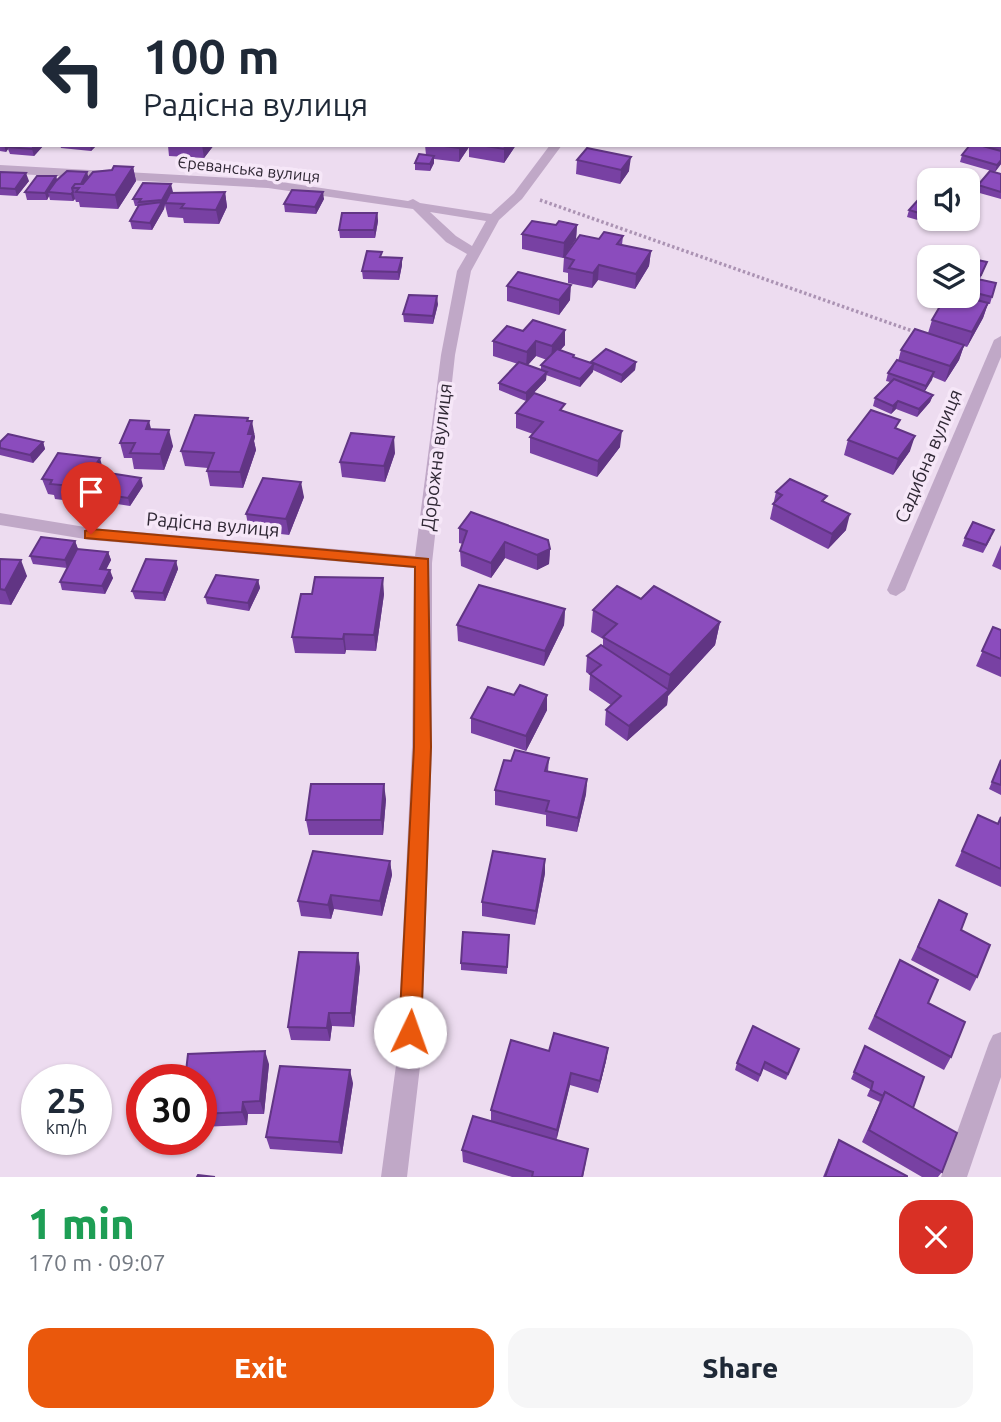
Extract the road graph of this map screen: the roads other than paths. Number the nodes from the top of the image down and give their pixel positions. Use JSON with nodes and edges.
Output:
{"nodes":[{"id":1,"x":555,"y":147,"type":"edge"},
{"id":2,"x":0,"y":169,"type":"edge"},
{"id":3,"x":413,"y":203,"type":"junction"},
{"id":4,"x":494,"y":218,"type":"junction"},
{"id":5,"x":474,"y":253,"type":"junction"},
{"id":6,"x":1001,"y":340,"type":"edge"},
{"id":7,"x":0,"y":519,"type":"edge"},
{"id":8,"x":423,"y":562,"type":"junction"},
{"id":9,"x":896,"y":590,"type":"dead end"},
{"id":10,"x":1001,"y":1043,"type":"edge"},
{"id":11,"x":394,"y":1177,"type":"edge"},
{"id":12,"x":954,"y":1177,"type":"edge"}],
"edges":[{"from":1,"to":4,"type":"street","name":"Дорожна вулиця"},
{"from":2,"to":3,"type":"street","name":"Єреванська вулиця"},
{"from":3,"to":4,"type":"street","name":"Єреванська вулиця"},
{"from":3,"to":5,"type":"street"},
{"from":4,"to":5,"type":"street","name":"Дорожна вулиця"},
{"from":5,"to":8,"type":"street","name":"Дорожна вулиця"},
{"from":6,"to":9,"type":"street","name":"Садибна вулиця"},
{"from":7,"to":8,"type":"street","name":"Радісна вулиця"},
{"from":8,"to":11,"type":"street","name":"Дорожна вулиця"},
{"from":10,"to":12,"type":"street"}]}
